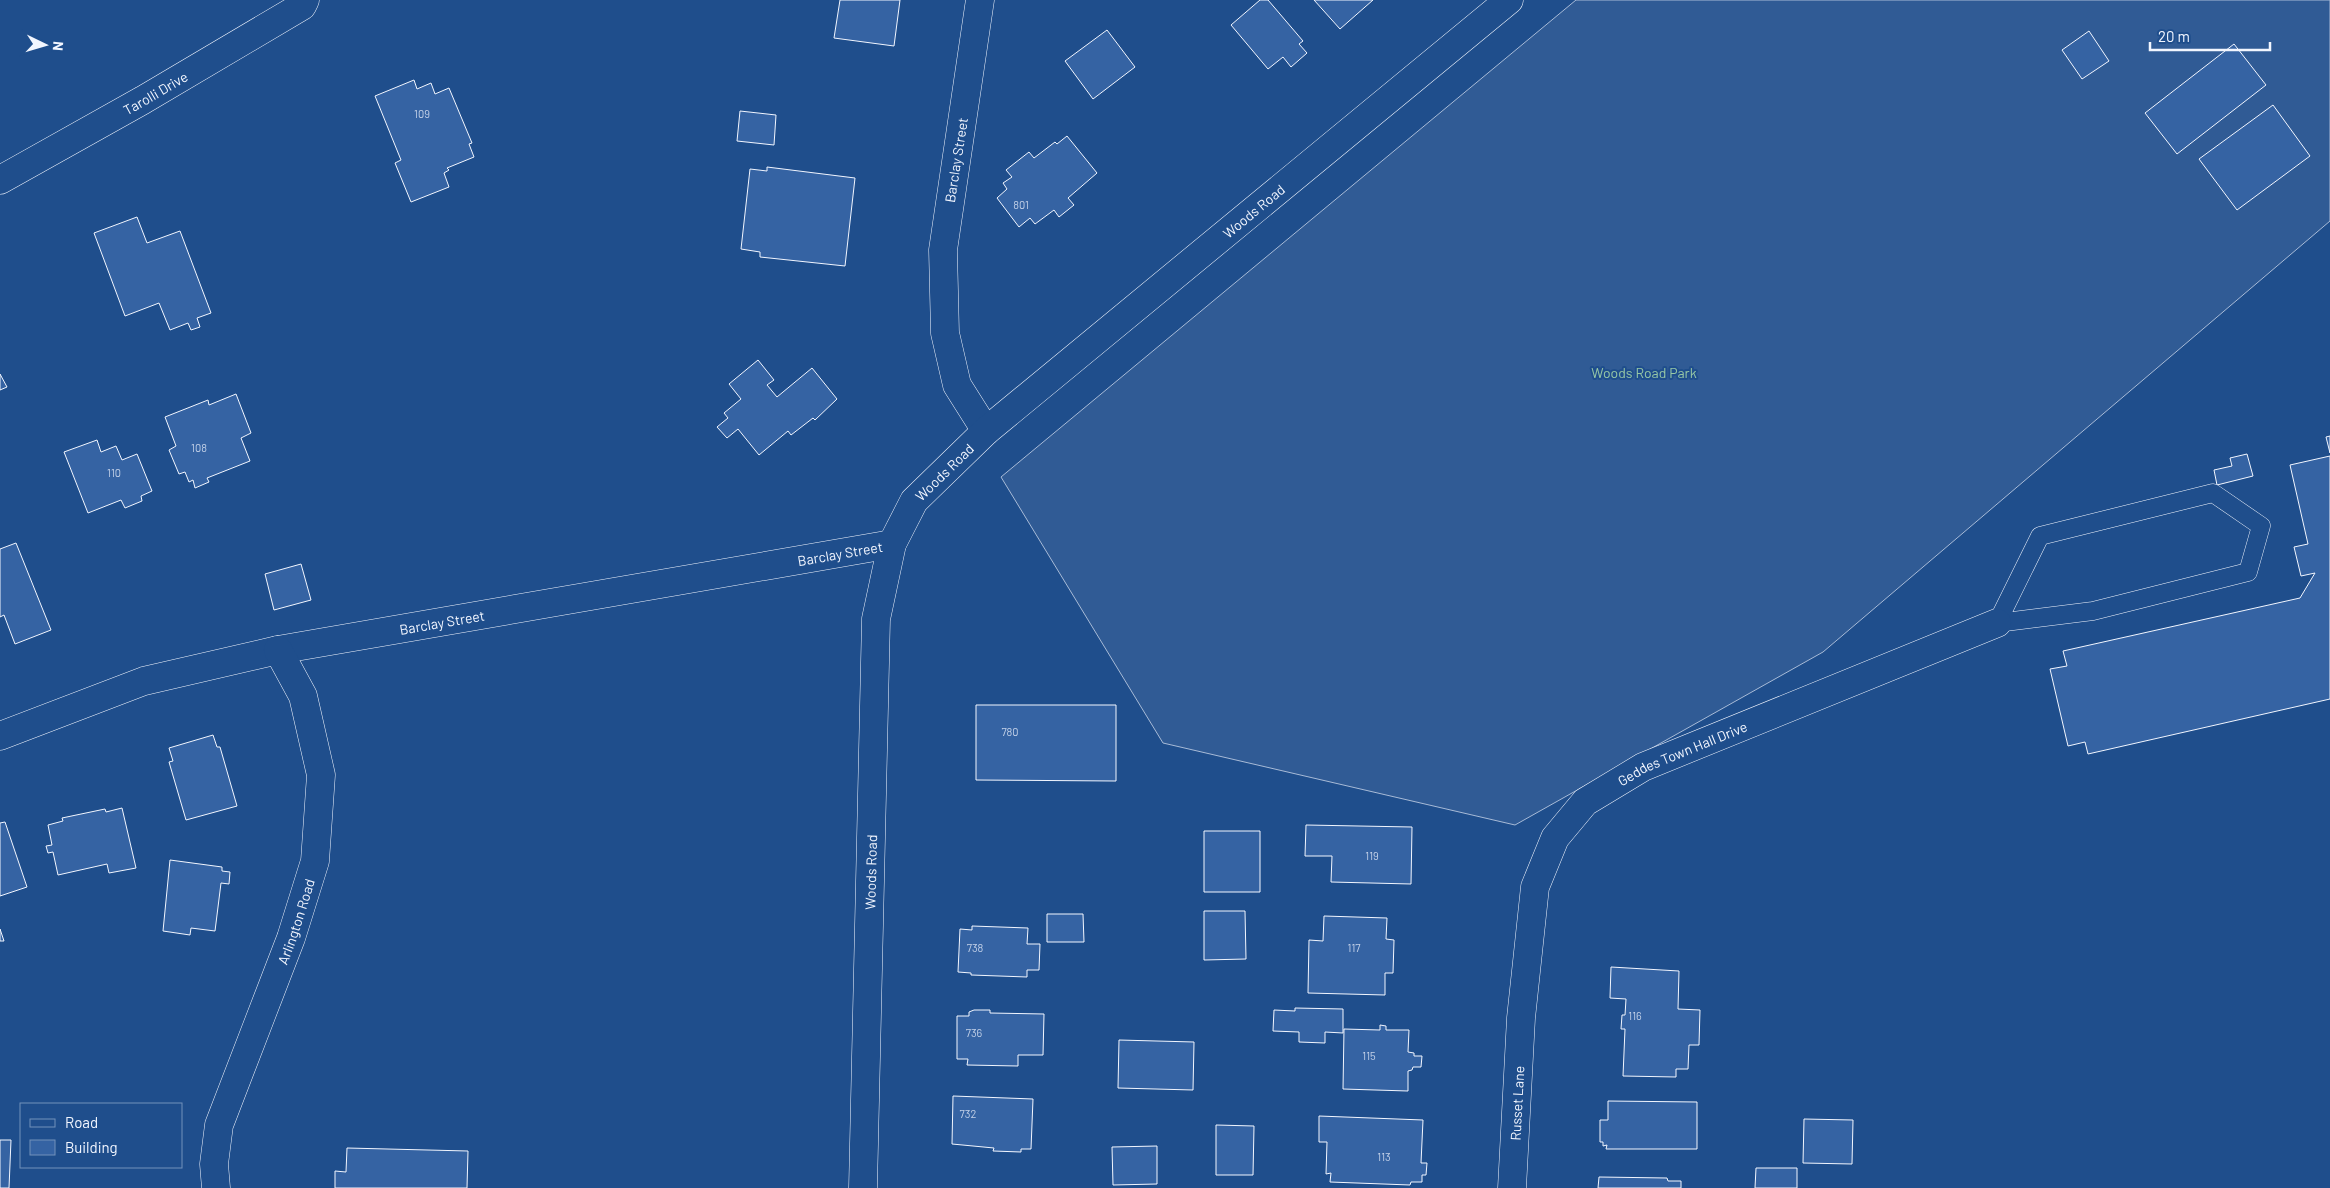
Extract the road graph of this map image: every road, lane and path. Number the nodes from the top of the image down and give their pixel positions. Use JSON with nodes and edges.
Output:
{"nodes":[{"id":1,"x":305,"y":0,"type":"edge"},
{"id":2,"x":980,"y":0,"type":"edge"},
{"id":3,"x":1509,"y":0,"type":"edge"},
{"id":4,"x":0,"y":180,"type":"edge"},
{"id":5,"x":986,"y":431,"type":"junction"},
{"id":6,"x":892,"y":544,"type":"junction"},
{"id":7,"x":1997,"y":623,"type":"junction"},
{"id":8,"x":278,"y":650,"type":"junction"},
{"id":9,"x":0,"y":736,"type":"edge"},
{"id":10,"x":1521,"y":1018,"type":"joint"},
{"id":11,"x":216,"y":1188,"type":"edge"},
{"id":12,"x":863,"y":1188,"type":"edge"},
{"id":13,"x":1512,"y":1188,"type":"edge"}],
"edges":[{"from":1,"to":4,"type":"street","name":"Tarolli Drive"},
{"from":2,"to":5,"type":"street","name":"Barclay Street"},
{"from":3,"to":5,"type":"street","name":"Woods Road"},
{"from":5,"to":6,"type":"street","name":"Woods Road"},
{"from":6,"to":8,"type":"street","name":"Barclay Street"},
{"from":6,"to":12,"type":"street","name":"Woods Road"},
{"from":7,"to":7,"type":"lane"},
{"from":7,"to":10,"type":"street","name":"Geddes Town Hall Drive"},
{"from":8,"to":9,"type":"street","name":"Barclay Street"},
{"from":8,"to":11,"type":"street","name":"Arlington Road"},
{"from":10,"to":13,"type":"street","name":"Russet Lane"}]}
